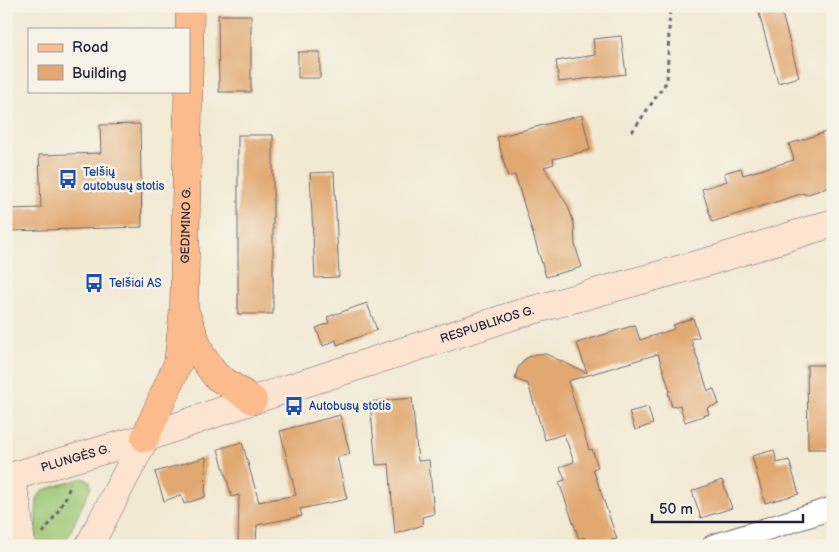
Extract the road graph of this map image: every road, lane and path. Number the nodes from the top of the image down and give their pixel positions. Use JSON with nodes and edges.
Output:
{"nodes":[{"id":1,"x":190,"y":6,"type":"edge"},
{"id":2,"x":670,"y":6,"type":"edge"},
{"id":3,"x":190,"y":28,"type":"edge"},
{"id":4,"x":188,"y":92,"type":"edge"},
{"id":5,"x":632,"y":132,"type":"dead end"},
{"id":6,"x":833,"y":223,"type":"edge"},
{"id":7,"x":184,"y":308,"type":"junction"},
{"id":8,"x":253,"y":400,"type":"junction"},
{"id":9,"x":145,"y":438,"type":"junction"},
{"id":10,"x":66,"y":461,"type":"junction"},
{"id":11,"x":8,"y":477,"type":"edge"},
{"id":12,"x":833,"y":508,"type":"edge"},
{"id":13,"x":21,"y":544,"type":"edge"},
{"id":14,"x":89,"y":546,"type":"edge"},
{"id":15,"x":713,"y":546,"type":"edge"}],
"edges":[{"from":1,"to":3,"type":"main road","name":"GEDIMINO G."},
{"from":2,"to":5,"type":"path"},
{"from":4,"to":7,"type":"main road","name":"GEDIMINO G."},
{"from":6,"to":8,"type":"main road","name":"RESPUBLIKOS G."},
{"from":7,"to":8,"type":"main road"},
{"from":7,"to":9,"type":"main road","name":"GEDIMINO G."},
{"from":8,"to":9,"type":"main road","name":"RESPUBLIKOS G."},
{"from":9,"to":10,"type":"main road","name":"PLUNGĖS G."},
{"from":9,"to":14,"type":"main road"},
{"from":10,"to":11,"type":"main road","name":"PLUNGĖS G."},
{"from":10,"to":13,"type":"path"},
{"from":11,"to":13,"type":"main road"},
{"from":12,"to":15,"type":"street"}]}
